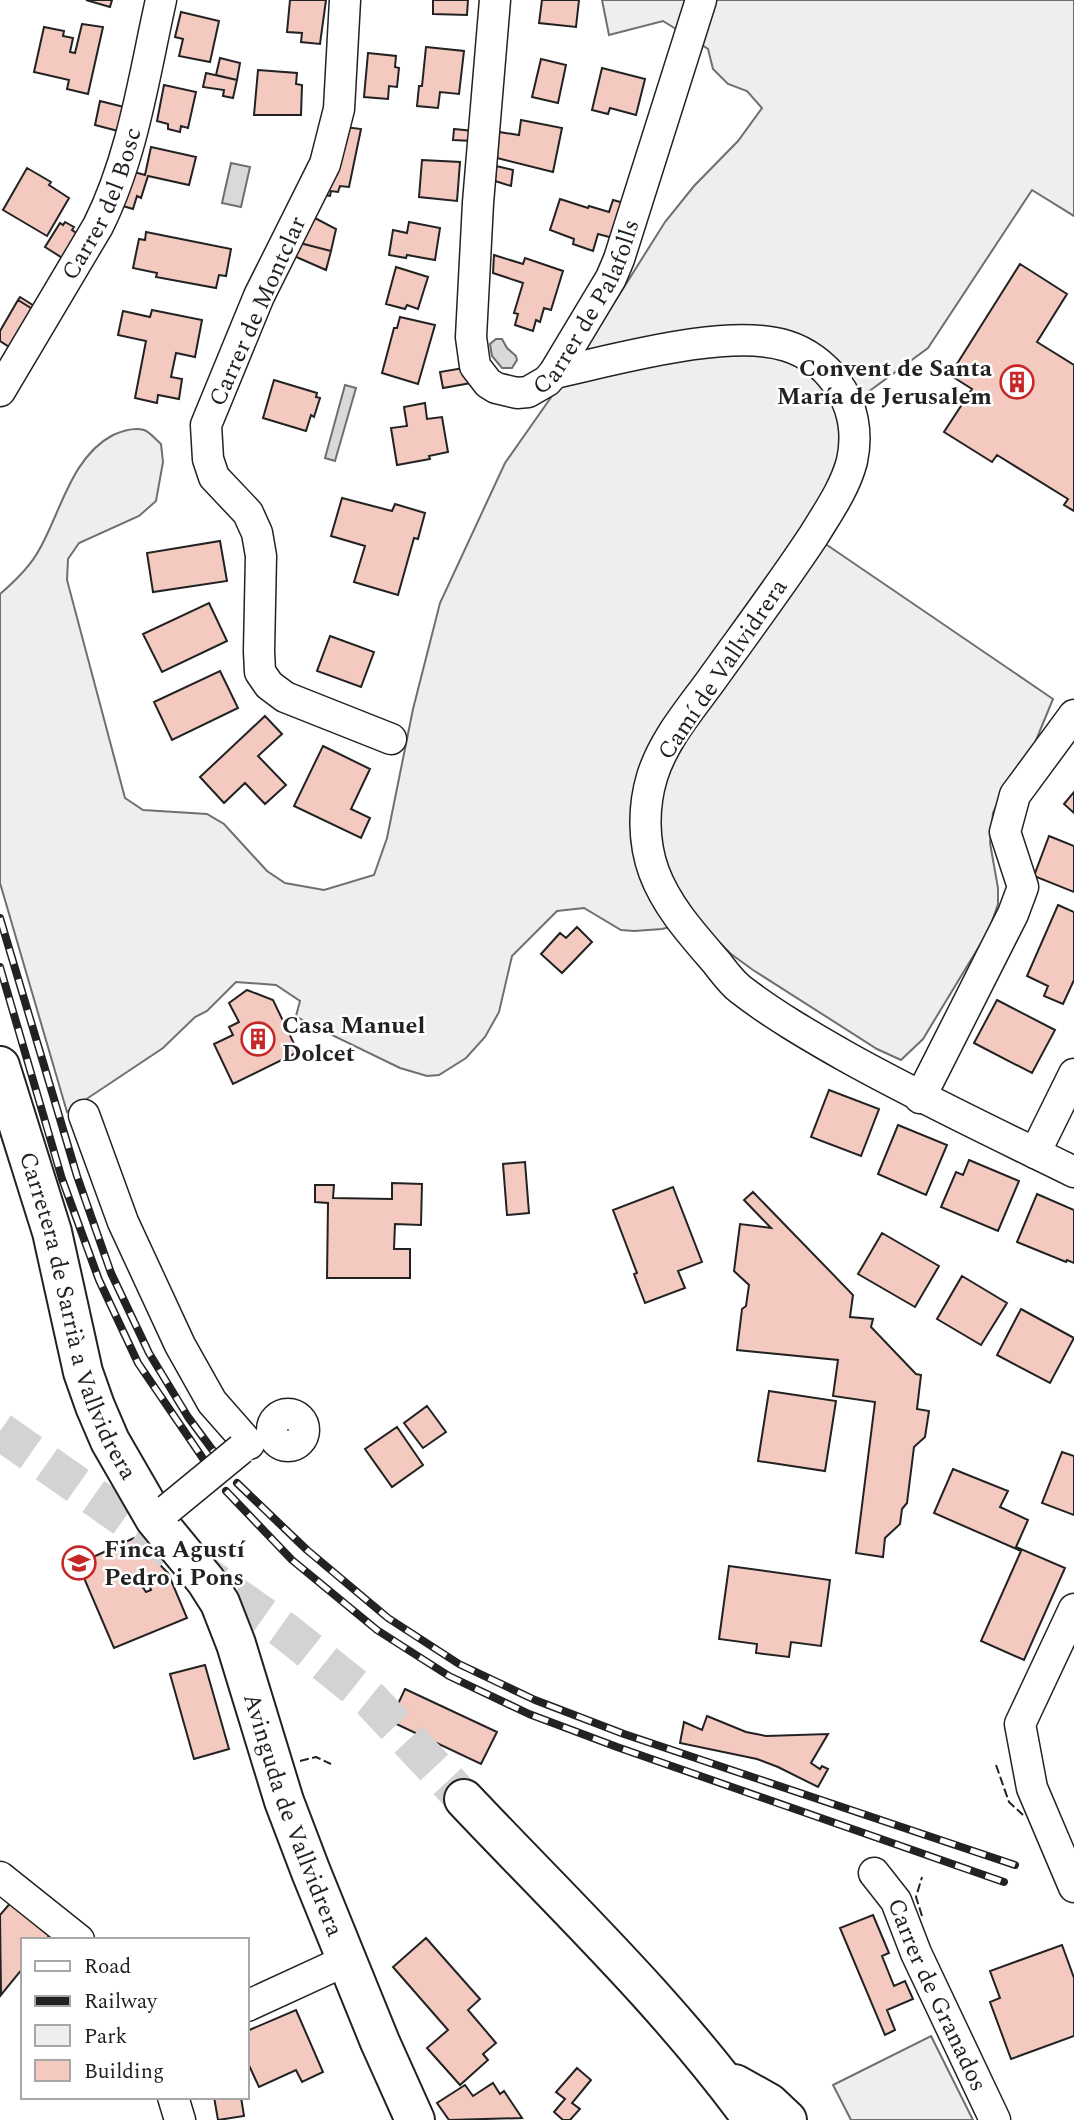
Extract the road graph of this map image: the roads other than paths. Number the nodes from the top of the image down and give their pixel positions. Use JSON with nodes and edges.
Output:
{"nodes":[{"id":1,"x":161,"y":0,"type":"edge"},
{"id":2,"x":345,"y":0,"type":"edge"},
{"id":3,"x":495,"y":0,"type":"edge"},
{"id":4,"x":701,"y":0,"type":"edge"},
{"id":5,"x":554,"y":373,"type":"junction"},
{"id":6,"x":0,"y":391,"type":"edge"},
{"id":7,"x":1074,"y":715,"type":"edge"},
{"id":8,"x":391,"y":738,"type":"dead end"},
{"id":9,"x":0,"y":1066,"type":"edge"},
{"id":10,"x":1074,"y":1074,"type":"edge"},
{"id":11,"x":920,"y":1098,"type":"junction"},
{"id":12,"x":84,"y":1115,"type":"dead end"},
{"id":13,"x":1035,"y":1153,"type":"junction"},
{"id":14,"x":1074,"y":1172,"type":"edge"},
{"id":15,"x":162,"y":1514,"type":"junction"},
{"id":16,"x":1074,"y":1609,"type":"edge"},
{"id":17,"x":464,"y":1799,"type":"tunnel mouth"},
{"id":18,"x":874,"y":1873,"type":"dead end"},
{"id":19,"x":0,"y":1877,"type":"edge"},
{"id":20,"x":1074,"y":1887,"type":"edge"},
{"id":21,"x":76,"y":1938,"type":"edge"},
{"id":22,"x":347,"y":1960,"type":"junction"},
{"id":23,"x":248,"y":2006,"type":"edge"},
{"id":24,"x":721,"y":2076,"type":"junction"},
{"id":25,"x":174,"y":2099,"type":"edge"},
{"id":26,"x":180,"y":2120,"type":"edge"},
{"id":27,"x":415,"y":2120,"type":"edge"},
{"id":28,"x":732,"y":2120,"type":"edge"},
{"id":29,"x":753,"y":2120,"type":"edge"},
{"id":30,"x":787,"y":2120,"type":"edge"},
{"id":31,"x":995,"y":2120,"type":"edge"}],
"edges":[{"from":1,"to":6,"type":"street","name":"Carrer del Bosc"},
{"from":2,"to":8,"type":"street","name":"Carrer de Montclar"},
{"from":3,"to":5,"type":"street","name":"Carrer de Palafolls"},
{"from":4,"to":5,"type":"street","name":"Carrer de Palafolls"},
{"from":5,"to":11,"type":"street","name":"Camí de Vallvidrera"},
{"from":7,"to":11,"type":"street"},
{"from":9,"to":15,"type":"main road","name":"Carretera de Sarrià a Vallvidrera"},
{"from":10,"to":13,"type":"street"},
{"from":11,"to":13,"type":"street","name":"Camí de Vallvidrera"},
{"from":12,"to":15,"type":"street","bridge":true},
{"from":13,"to":14,"type":"street","name":"Camí de Vallvidrera"},
{"from":15,"to":22,"type":"main road","name":"Avinguda de Vallvidrera"},
{"from":16,"to":20,"type":"street"},
{"from":17,"to":24,"type":"main road"},
{"from":18,"to":31,"type":"street","name":"Carrer de Granados"},
{"from":19,"to":21,"type":"street"},
{"from":22,"to":23,"type":"street"},
{"from":22,"to":27,"type":"main road","name":"Avinguda de Vallvidrera"},
{"from":24,"to":28,"type":"main road"},
{"from":24,"to":29,"type":"main road"},
{"from":24,"to":30,"type":"main road"},
{"from":25,"to":26,"type":"street"}]}
